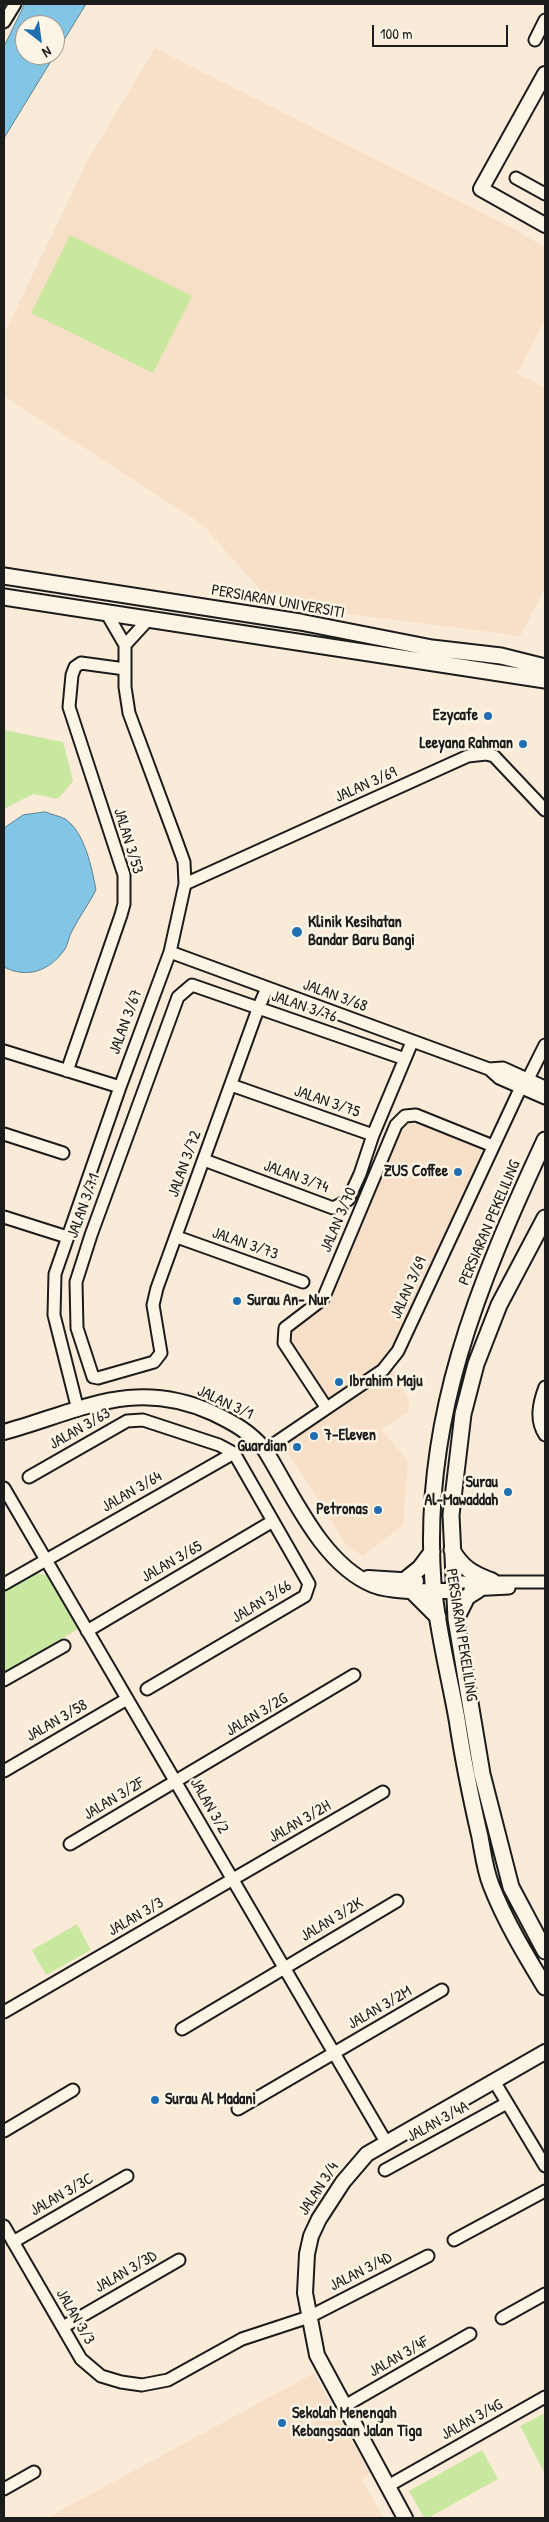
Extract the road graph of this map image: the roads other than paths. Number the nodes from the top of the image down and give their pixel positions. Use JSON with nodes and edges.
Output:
{"nodes":[{"id":1,"x":15,"y":4,"type":"edge"},
{"id":2,"x":545,"y":20,"type":"edge"},
{"id":3,"x":4,"y":22,"type":"edge"},
{"id":4,"x":535,"y":40,"type":"dead end"},
{"id":5,"x":545,"y":74,"type":"edge"},
{"id":6,"x":516,"y":178,"type":"dead end"},
{"id":7,"x":545,"y":194,"type":"edge"},
{"id":8,"x":545,"y":225,"type":"edge"},
{"id":9,"x":4,"y":576,"type":"edge"},
{"id":10,"x":4,"y":597,"type":"edge"},
{"id":11,"x":107,"y":614,"type":"junction"},
{"id":12,"x":147,"y":621,"type":"junction"},
{"id":13,"x":125,"y":645,"type":"junction"},
{"id":14,"x":502,"y":656,"type":"junction"},
{"id":15,"x":545,"y":660,"type":"edge"},
{"id":16,"x":545,"y":667,"type":"edge"},
{"id":17,"x":125,"y":669,"type":"junction"},
{"id":18,"x":493,"y":671,"type":"junction"},
{"id":19,"x":545,"y":680,"type":"edge"},
{"id":20,"x":545,"y":687,"type":"edge"},
{"id":21,"x":545,"y":810,"type":"edge"},
{"id":22,"x":186,"y":884,"type":"junction"},
{"id":23,"x":170,"y":952,"type":"junction"},
{"id":24,"x":192,"y":985,"type":"joint"},
{"id":25,"x":266,"y":988,"type":"junction"},
{"id":26,"x":258,"y":1008,"type":"junction"},
{"id":27,"x":412,"y":1042,"type":"junction"},
{"id":28,"x":545,"y":1045,"type":"edge"},
{"id":29,"x":4,"y":1051,"type":"edge"},
{"id":30,"x":405,"y":1059,"type":"junction"},
{"id":31,"x":67,"y":1071,"type":"junction"},
{"id":32,"x":524,"y":1083,"type":"junction"},
{"id":33,"x":231,"y":1085,"type":"junction"},
{"id":34,"x":120,"y":1087,"type":"junction"},
{"id":35,"x":545,"y":1087,"type":"edge"},
{"id":36,"x":545,"y":1098,"type":"edge"},
{"id":37,"x":4,"y":1134,"type":"edge"},
{"id":38,"x":373,"y":1135,"type":"junction"},
{"id":39,"x":545,"y":1140,"type":"edge"},
{"id":40,"x":494,"y":1146,"type":"junction"},
{"id":41,"x":63,"y":1153,"type":"dead end"},
{"id":42,"x":204,"y":1160,"type":"junction"},
{"id":43,"x":360,"y":1174,"type":"joint"},
{"id":44,"x":4,"y":1217,"type":"edge"},
{"id":45,"x":545,"y":1218,"type":"edge"},
{"id":46,"x":67,"y":1237,"type":"junction"},
{"id":47,"x":177,"y":1237,"type":"junction"},
{"id":48,"x":303,"y":1282,"type":"dead end"},
{"id":49,"x":161,"y":1353,"type":"joint"},
{"id":50,"x":545,"y":1387,"type":"edge"},
{"id":51,"x":326,"y":1407,"type":"junction"},
{"id":52,"x":78,"y":1410,"type":"junction"},
{"id":53,"x":4,"y":1432,"type":"edge"},
{"id":54,"x":545,"y":1435,"type":"edge"},
{"id":55,"x":265,"y":1450,"type":"junction"},
{"id":56,"x":234,"y":1452,"type":"junction"},
{"id":57,"x":29,"y":1477,"type":"dead end"},
{"id":58,"x":4,"y":1488,"type":"edge"},
{"id":59,"x":273,"y":1522,"type":"junction"},
{"id":60,"x":452,"y":1549,"type":"junction"},
{"id":61,"x":432,"y":1552,"type":"junction"},
{"id":62,"x":46,"y":1560,"type":"junction"},
{"id":63,"x":492,"y":1581,"type":"junction"},
{"id":64,"x":4,"y":1584,"type":"edge"},
{"id":65,"x":545,"y":1584,"type":"edge"},
{"id":66,"x":407,"y":1585,"type":"junction"},
{"id":67,"x":433,"y":1586,"type":"junction"},
{"id":68,"x":453,"y":1587,"type":"junction"},
{"id":69,"x":478,"y":1590,"type":"junction"},
{"id":70,"x":438,"y":1617,"type":"junction"},
{"id":71,"x":456,"y":1619,"type":"junction"},
{"id":72,"x":87,"y":1630,"type":"junction"},
{"id":73,"x":64,"y":1646,"type":"dead end"},
{"id":74,"x":354,"y":1676,"type":"dead end"},
{"id":75,"x":4,"y":1680,"type":"edge"},
{"id":76,"x":147,"y":1689,"type":"dead end"},
{"id":77,"x":127,"y":1699,"type":"junction"},
{"id":78,"x":4,"y":1771,"type":"edge"},
{"id":79,"x":175,"y":1782,"type":"junction"},
{"id":80,"x":383,"y":1792,"type":"dead end"},
{"id":81,"x":70,"y":1844,"type":"dead end"},
{"id":82,"x":233,"y":1880,"type":"junction"},
{"id":83,"x":397,"y":1901,"type":"dead end"},
{"id":84,"x":545,"y":1951,"type":"edge"},
{"id":85,"x":284,"y":1968,"type":"junction"},
{"id":86,"x":545,"y":1987,"type":"edge"},
{"id":87,"x":442,"y":1990,"type":"dead end"},
{"id":88,"x":4,"y":2012,"type":"edge"},
{"id":89,"x":182,"y":2028,"type":"dead end"},
{"id":90,"x":545,"y":2052,"type":"edge"},
{"id":91,"x":334,"y":2053,"type":"junction"},
{"id":92,"x":494,"y":2081,"type":"junction"},
{"id":93,"x":73,"y":2090,"type":"dead end"},
{"id":94,"x":507,"y":2102,"type":"junction"},
{"id":95,"x":238,"y":2109,"type":"dead end"},
{"id":96,"x":4,"y":2131,"type":"edge"},
{"id":97,"x":386,"y":2142,"type":"junction"},
{"id":98,"x":545,"y":2166,"type":"edge"},
{"id":99,"x":385,"y":2170,"type":"dead end"},
{"id":100,"x":127,"y":2176,"type":"dead end"},
{"id":101,"x":545,"y":2191,"type":"edge"},
{"id":102,"x":4,"y":2226,"type":"edge"},
{"id":103,"x":454,"y":2240,"type":"dead end"},
{"id":104,"x":13,"y":2242,"type":"junction"},
{"id":105,"x":428,"y":2256,"type":"dead end"},
{"id":106,"x":179,"y":2260,"type":"dead end"},
{"id":107,"x":545,"y":2294,"type":"edge"},
{"id":108,"x":308,"y":2317,"type":"junction"},
{"id":109,"x":502,"y":2318,"type":"dead end"},
{"id":110,"x":285,"y":2325,"type":"joint"},
{"id":111,"x":63,"y":2326,"type":"junction"},
{"id":112,"x":470,"y":2334,"type":"dead end"},
{"id":113,"x":545,"y":2397,"type":"edge"},
{"id":114,"x":343,"y":2407,"type":"junction"},
{"id":115,"x":34,"y":2472,"type":"dead end"},
{"id":116,"x":388,"y":2486,"type":"junction"},
{"id":117,"x":4,"y":2489,"type":"edge"},
{"id":118,"x":405,"y":2518,"type":"edge"}],
"edges":[{"from":1,"to":3,"type":"street"},
{"from":2,"to":4,"type":"street"},
{"from":5,"to":8,"type":"street"},
{"from":6,"to":7,"type":"street"},
{"from":9,"to":14,"type":"main road","name":"PERSIARAN UNIVERSITI"},
{"from":10,"to":11,"type":"main road"},
{"from":11,"to":12,"type":"main road"},
{"from":11,"to":13,"type":"street"},
{"from":12,"to":13,"type":"street"},
{"from":12,"to":18,"type":"main road"},
{"from":13,"to":17,"type":"street","name":"JALAN 3/67"},
{"from":14,"to":15,"type":"main road"},
{"from":14,"to":16,"type":"main road","name":"PERSIARAN UNIVERSITI"},
{"from":17,"to":22,"type":"street","name":"JALAN 3/67"},
{"from":17,"to":31,"type":"street","name":"JALAN 3/53"},
{"from":18,"to":19,"type":"main road"},
{"from":18,"to":20,"type":"main road"},
{"from":21,"to":22,"type":"street","name":"JALAN 3/69"},
{"from":22,"to":23,"type":"street","name":"JALAN 3/67"},
{"from":23,"to":25,"type":"street","name":"JALAN 3/68"},
{"from":23,"to":34,"type":"street","name":"JALAN 3/67"},
{"from":24,"to":26,"type":"street","name":"JALAN 3/76"},
{"from":24,"to":49,"type":"street","name":"JALAN 3/71"},
{"from":25,"to":26,"type":"street","name":"JALAN 3/72"},
{"from":25,"to":27,"type":"street","name":"JALAN 3/68"},
{"from":26,"to":30,"type":"street","name":"JALAN 3/76"},
{"from":26,"to":33,"type":"street","name":"JALAN 3/72"},
{"from":27,"to":30,"type":"street"},
{"from":27,"to":32,"type":"street","name":"JALAN 3/68"},
{"from":28,"to":32,"type":"street","name":"JALAN 3/69"},
{"from":29,"to":31,"type":"street"},
{"from":30,"to":38,"type":"street"},
{"from":31,"to":34,"type":"street"},
{"from":32,"to":35,"type":"street","name":"JALAN 3/68"},
{"from":32,"to":36,"type":"street","name":"JALAN 3/68"},
{"from":32,"to":40,"type":"street","name":"JALAN 3/69"},
{"from":33,"to":38,"type":"street","name":"JALAN 3/75"},
{"from":33,"to":42,"type":"street","name":"JALAN 3/72"},
{"from":34,"to":46,"type":"street","name":"JALAN 3/67"},
{"from":37,"to":41,"type":"street"},
{"from":38,"to":43,"type":"street","name":"JALAN 3/75"},
{"from":39,"to":61,"type":"main road","name":"PERSIARAN PEKELILING"},
{"from":40,"to":51,"type":"street","name":"JALAN 3/69"},
{"from":40,"to":51,"type":"street","name":"JALAN 3/70"},
{"from":42,"to":43,"type":"street","name":"JALAN 3/74"},
{"from":42,"to":47,"type":"street","name":"JALAN 3/72"},
{"from":44,"to":46,"type":"street"},
{"from":45,"to":60,"type":"main road","name":"PERSIARAN PEKELILING"},
{"from":46,"to":52,"type":"street","name":"JALAN 3/67"},
{"from":47,"to":48,"type":"street","name":"JALAN 3/73"},
{"from":47,"to":49,"type":"street","name":"JALAN 3/72"},
{"from":50,"to":54,"type":"street"},
{"from":51,"to":55,"type":"street","name":"JALAN 3/69"},
{"from":52,"to":53,"type":"street","name":"JALAN 3/1"},
{"from":52,"to":55,"type":"street","name":"JALAN 3/1"},
{"from":55,"to":66,"type":"street","name":"JALAN 3/1"},
{"from":56,"to":57,"type":"street","name":"JALAN 3/63"},
{"from":56,"to":59,"type":"street","name":"JALAN 3/66"},
{"from":56,"to":62,"type":"street","name":"JALAN 3/64"},
{"from":58,"to":62,"type":"street","name":"JALAN 3/2"},
{"from":59,"to":72,"type":"street","name":"JALAN 3/65"},
{"from":59,"to":76,"type":"street","name":"JALAN 3/66"},
{"from":60,"to":63,"type":"main road"},
{"from":60,"to":68,"type":"main road","name":"PERSIARAN PEKELILING"},
{"from":61,"to":66,"type":"main road"},
{"from":61,"to":67,"type":"main road","name":"PERSIARAN PEKELILING"},
{"from":62,"to":64,"type":"street","name":"JALAN 3/64"},
{"from":62,"to":72,"type":"street","name":"JALAN 3/2"},
{"from":63,"to":65,"type":"street"},
{"from":63,"to":68,"type":"street"},
{"from":65,"to":69,"type":"street"},
{"from":66,"to":67,"type":"street","name":"JALAN 3/1"},
{"from":66,"to":70,"type":"main road"},
{"from":67,"to":68,"type":"street","name":"JALAN 3/1"},
{"from":67,"to":70,"type":"main road","name":"PERSIARAN PEKELILING"},
{"from":68,"to":69,"type":"street"},
{"from":68,"to":71,"type":"main road","name":"PERSIARAN PEKELILING"},
{"from":69,"to":71,"type":"main road"},
{"from":70,"to":86,"type":"main road","name":"PERSIARAN PEKELILING"},
{"from":71,"to":84,"type":"main road","name":"PERSIARAN PEKELILING"},
{"from":72,"to":77,"type":"street","name":"JALAN 3/2"},
{"from":73,"to":75,"type":"street"},
{"from":74,"to":79,"type":"street","name":"JALAN 3/2G"},
{"from":77,"to":78,"type":"street","name":"JALAN 3/58"},
{"from":77,"to":79,"type":"street","name":"JALAN 3/2"},
{"from":79,"to":81,"type":"street","name":"JALAN 3/2F"},
{"from":79,"to":82,"type":"street","name":"JALAN 3/2"},
{"from":80,"to":82,"type":"street","name":"JALAN 3/2H"},
{"from":82,"to":85,"type":"street","name":"JALAN 3/2"},
{"from":82,"to":88,"type":"street","name":"JALAN 3/3"},
{"from":83,"to":85,"type":"street","name":"JALAN 3/2K"},
{"from":85,"to":89,"type":"street","name":"JALAN 3/2K"},
{"from":85,"to":91,"type":"street","name":"JALAN 3/2"},
{"from":87,"to":91,"type":"street","name":"JALAN 3/2M"},
{"from":90,"to":92,"type":"street","name":"JALAN 3/4"},
{"from":91,"to":95,"type":"street","name":"JALAN 3/2M"},
{"from":91,"to":97,"type":"street","name":"JALAN 3/2"},
{"from":92,"to":94,"type":"street"},
{"from":92,"to":97,"type":"street","name":"JALAN 3/4"},
{"from":93,"to":96,"type":"street"},
{"from":94,"to":98,"type":"street"},
{"from":94,"to":99,"type":"street","name":"JALAN 3/4A"},
{"from":97,"to":108,"type":"street","name":"JALAN 3/4"},
{"from":100,"to":104,"type":"street","name":"JALAN 3/3C"},
{"from":101,"to":103,"type":"street"},
{"from":102,"to":104,"type":"street","name":"JALAN 3/3"},
{"from":104,"to":111,"type":"street","name":"JALAN 3/3"},
{"from":105,"to":108,"type":"street","name":"JALAN 3/4D"},
{"from":106,"to":111,"type":"street","name":"JALAN 3/3D"},
{"from":107,"to":109,"type":"street"},
{"from":108,"to":110,"type":"street","name":"JALAN 3/4D"},
{"from":108,"to":114,"type":"street","name":"JALAN 3/4"},
{"from":110,"to":111,"type":"street","name":"JALAN 3/3"},
{"from":112,"to":114,"type":"street","name":"JALAN 3/4F"},
{"from":113,"to":116,"type":"street","name":"JALAN 3/4G"},
{"from":114,"to":116,"type":"street","name":"JALAN 3/4"},
{"from":115,"to":117,"type":"street"},
{"from":116,"to":118,"type":"street","name":"JALAN 3/4"}]}
